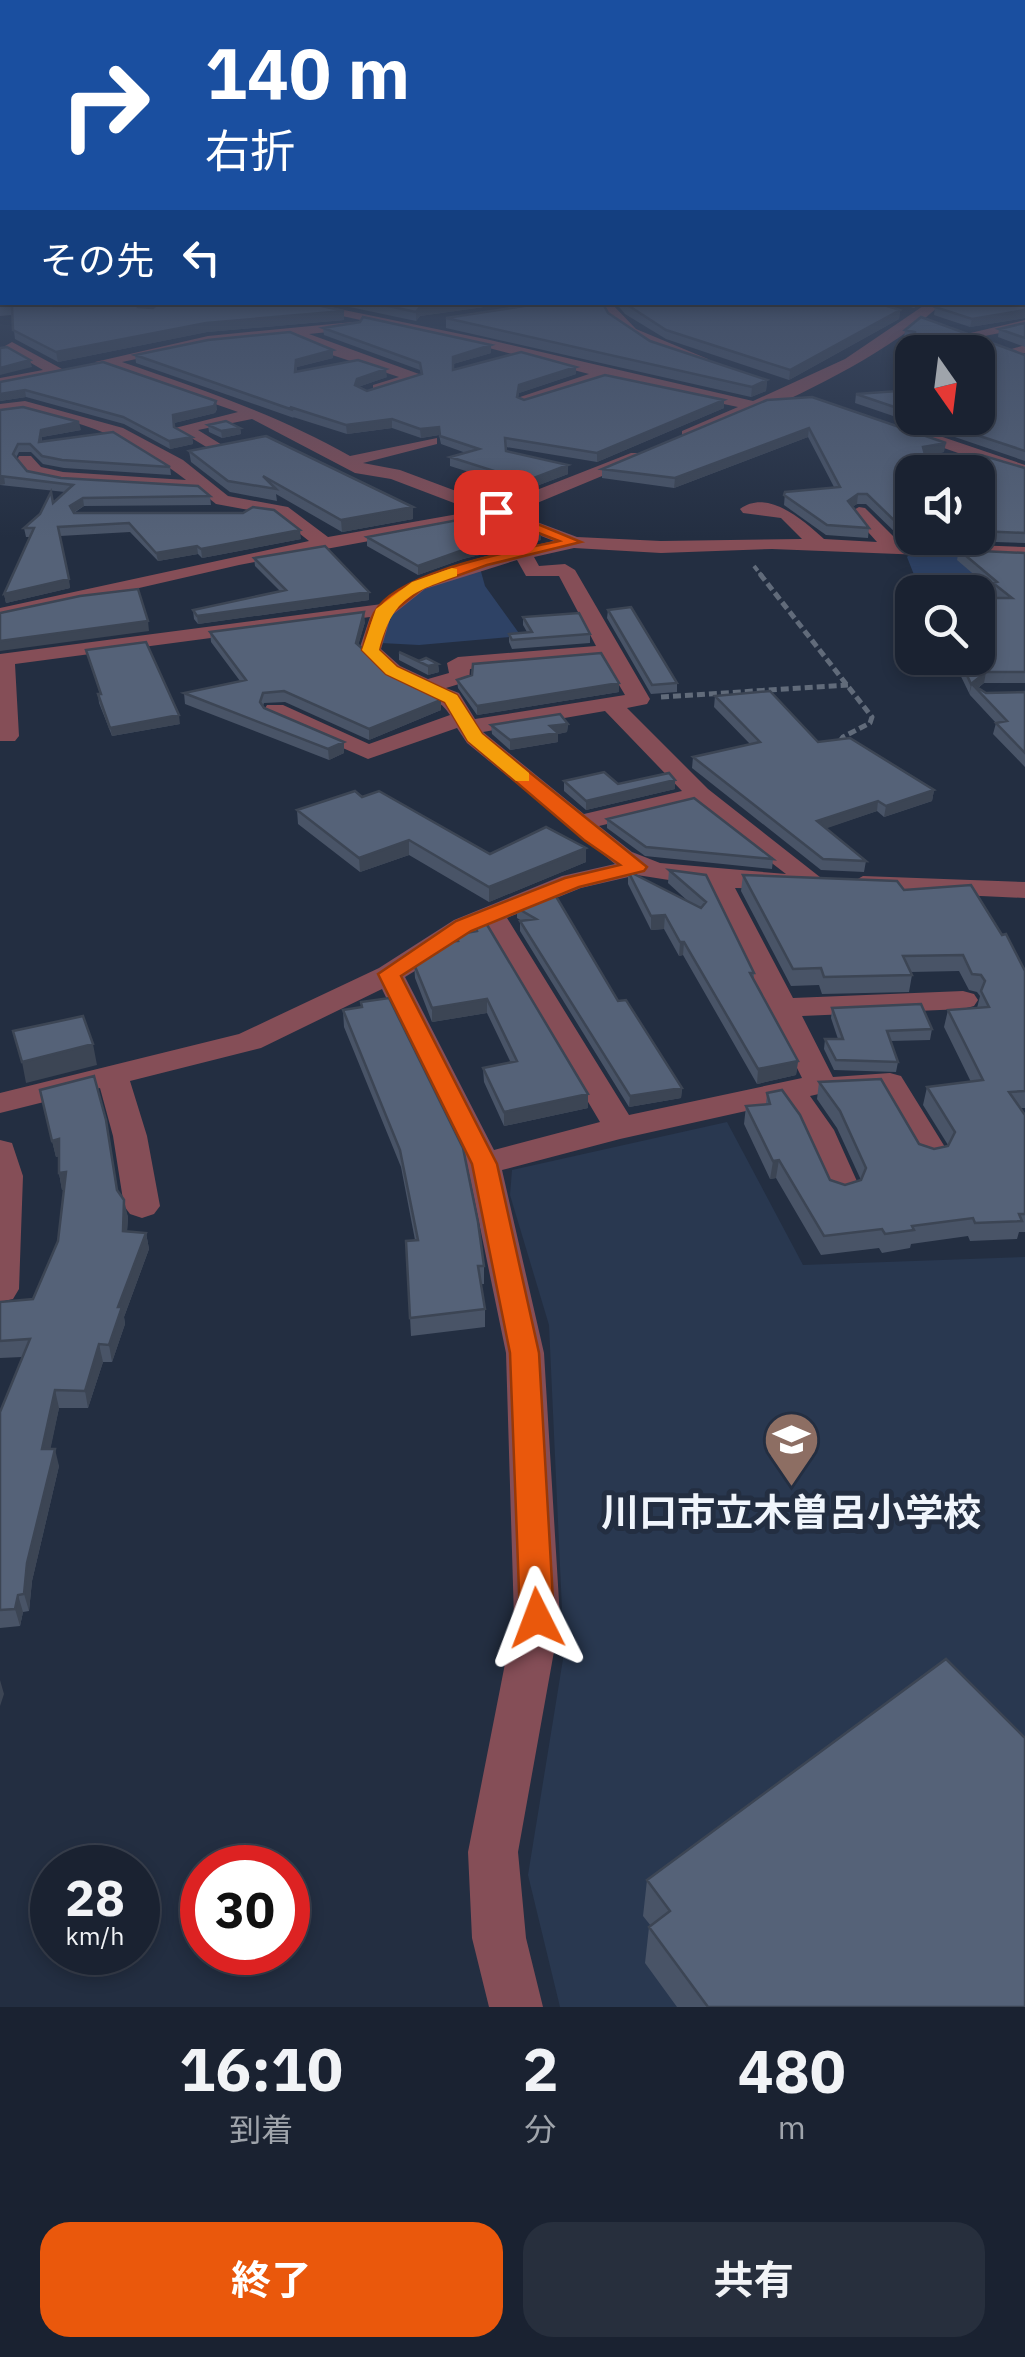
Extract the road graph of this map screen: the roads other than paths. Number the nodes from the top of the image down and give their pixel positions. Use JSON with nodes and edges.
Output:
{"nodes":[{"id":1,"x":27,"y":351,"type":"edge"},
{"id":2,"x":157,"y":351,"type":"edge"},
{"id":3,"x":334,"y":351,"type":"joint"},
{"id":4,"x":515,"y":351,"type":"edge"},
{"id":5,"x":684,"y":351,"type":"edge"},
{"id":6,"x":854,"y":351,"type":"edge"},
{"id":7,"x":521,"y":352,"type":"junction"},
{"id":8,"x":299,"y":358,"type":"edge"},
{"id":9,"x":358,"y":360,"type":"junction"},
{"id":10,"x":490,"y":362,"type":"edge"},
{"id":11,"x":720,"y":365,"type":"edge"},
{"id":12,"x":73,"y":368,"type":"edge"},
{"id":13,"x":321,"y":369,"type":"edge"},
{"id":14,"x":56,"y":372,"type":"junction"},
{"id":15,"x":604,"y":374,"type":"junction"},
{"id":16,"x":764,"y":380,"type":"edge"},
{"id":17,"x":0,"y":382,"type":"edge"},
{"id":18,"x":789,"y":390,"type":"junction"},
{"id":19,"x":366,"y":392,"type":"edge"},
{"id":20,"x":526,"y":400,"type":"edge"},
{"id":21,"x":820,"y":400,"type":"edge"},
{"id":22,"x":753,"y":406,"type":"junction"},
{"id":23,"x":0,"y":409,"type":"edge"},
{"id":24,"x":254,"y":414,"type":"junction"},
{"id":25,"x":890,"y":424,"type":"edge"},
{"id":26,"x":116,"y":431,"type":"junction"},
{"id":27,"x":296,"y":432,"type":"junction"},
{"id":28,"x":83,"y":438,"type":"edge"},
{"id":29,"x":258,"y":440,"type":"edge"},
{"id":30,"x":431,"y":441,"type":"edge"},
{"id":31,"x":238,"y":444,"type":"edge"},
{"id":32,"x":219,"y":448,"type":"junction"},
{"id":33,"x":981,"y":455,"type":"edge"},
{"id":34,"x":53,"y":456,"type":"edge"},
{"id":35,"x":167,"y":458,"type":"junction"},
{"id":36,"x":995,"y":460,"type":"edge"},
{"id":37,"x":346,"y":462,"type":"junction"},
{"id":38,"x":80,"y":463,"type":"edge"},
{"id":39,"x":565,"y":464,"type":"edge"},
{"id":40,"x":1025,"y":470,"type":"edge"},
{"id":41,"x":600,"y":472,"type":"junction"},
{"id":42,"x":536,"y":478,"type":"edge"},
{"id":43,"x":108,"y":480,"type":"junction"},
{"id":44,"x":204,"y":486,"type":"junction"},
{"id":45,"x":565,"y":488,"type":"junction"},
{"id":46,"x":749,"y":508,"type":"dead end"},
{"id":47,"x":272,"y":509,"type":"junction"},
{"id":48,"x":496,"y":512,"type":"junction"},
{"id":49,"x":859,"y":512,"type":"edge"},
{"id":50,"x":211,"y":514,"type":"edge"},
{"id":51,"x":574,"y":542,"type":"junction"},
{"id":52,"x":324,"y":544,"type":"junction"},
{"id":53,"x":819,"y":545,"type":"junction"},
{"id":54,"x":894,"y":548,"type":"joint"},
{"id":55,"x":995,"y":548,"type":"edge"},
{"id":56,"x":522,"y":553,"type":"junction"},
{"id":57,"x":1025,"y":553,"type":"edge"},
{"id":58,"x":386,"y":609,"type":"junction"},
{"id":59,"x":2,"y":614,"type":"edge"},
{"id":60,"x":610,"y":651,"type":"junction"},
{"id":61,"x":1,"y":653,"type":"edge"},
{"id":62,"x":428,"y":686,"type":"junction"},
{"id":63,"x":610,"y":704,"type":"junction"},
{"id":64,"x":275,"y":710,"type":"edge"},
{"id":65,"x":465,"y":722,"type":"junction"},
{"id":66,"x":7,"y":736,"type":"dead end"},
{"id":67,"x":699,"y":794,"type":"junction"},
{"id":68,"x":578,"y":824,"type":"junction"},
{"id":69,"x":637,"y":867,"type":"junction"},
{"id":70,"x":717,"y":878,"type":"junction"},
{"id":71,"x":812,"y":882,"type":"junction"},
{"id":72,"x":1025,"y":890,"type":"edge"},
{"id":73,"x":491,"y":916,"type":"junction"},
{"id":74,"x":389,"y":974,"type":"junction"},
{"id":75,"x":963,"y":1000,"type":"dead end"},
{"id":76,"x":782,"y":1008,"type":"junction"},
{"id":77,"x":113,"y":1076,"type":"junction"},
{"id":78,"x":805,"y":1088,"type":"junction"},
{"id":79,"x":0,"y":1102,"type":"edge"},
{"id":80,"x":620,"y":1128,"type":"junction"},
{"id":81,"x":0,"y":1150,"type":"edge"},
{"id":82,"x":931,"y":1152,"type":"edge"},
{"id":83,"x":484,"y":1164,"type":"junction"},
{"id":84,"x":843,"y":1188,"type":"edge"},
{"id":85,"x":142,"y":1206,"type":"dead end"},
{"id":86,"x":2,"y":1252,"type":"edge"},
{"id":87,"x":0,"y":1289,"type":"edge"},
{"id":88,"x":516,"y":2007,"type":"edge"}],
"edges":[{"from":1,"to":14,"type":"street"},
{"from":2,"to":24,"type":"street"},
{"from":3,"to":8,"type":"street"},
{"from":3,"to":9,"type":"street"},
{"from":4,"to":7,"type":"street"},
{"from":5,"to":11,"type":"street"},
{"from":6,"to":18,"type":"street"},
{"from":7,"to":10,"type":"street"},
{"from":7,"to":15,"type":"street"},
{"from":9,"to":13,"type":"street"},
{"from":9,"to":19,"type":"street"},
{"from":12,"to":14,"type":"street"},
{"from":14,"to":17,"type":"street"},
{"from":15,"to":20,"type":"street"},
{"from":15,"to":22,"type":"street"},
{"from":16,"to":18,"type":"street"},
{"from":18,"to":21,"type":"street"},
{"from":18,"to":22,"type":"street"},
{"from":22,"to":41,"type":"street"},
{"from":23,"to":26,"type":"street"},
{"from":24,"to":27,"type":"street"},
{"from":24,"to":32,"type":"street"},
{"from":25,"to":33,"type":"street"},
{"from":26,"to":28,"type":"street"},
{"from":26,"to":35,"type":"street"},
{"from":27,"to":29,"type":"street"},
{"from":27,"to":37,"type":"street"},
{"from":30,"to":37,"type":"street"},
{"from":31,"to":32,"type":"street"},
{"from":32,"to":35,"type":"street"},
{"from":34,"to":43,"type":"street"},
{"from":35,"to":44,"type":"street"},
{"from":36,"to":40,"type":"street"},
{"from":37,"to":48,"type":"street"},
{"from":38,"to":43,"type":"street"},
{"from":39,"to":41,"type":"street"},
{"from":41,"to":45,"type":"street"},
{"from":42,"to":45,"type":"street"},
{"from":43,"to":44,"type":"street"},
{"from":44,"to":47,"type":"street"},
{"from":45,"to":48,"type":"street"},
{"from":46,"to":53,"type":"street"},
{"from":47,"to":50,"type":"street"},
{"from":47,"to":52,"type":"street"},
{"from":48,"to":51,"type":"street"},
{"from":48,"to":52,"type":"street"},
{"from":49,"to":54,"type":"street"},
{"from":51,"to":53,"type":"street"},
{"from":51,"to":56,"type":"street"},
{"from":52,"to":59,"type":"street"},
{"from":53,"to":54,"type":"street"},
{"from":55,"to":57,"type":"street"},
{"from":56,"to":58,"type":"street"},
{"from":56,"to":60,"type":"street"},
{"from":58,"to":61,"type":"street"},
{"from":58,"to":62,"type":"street"},
{"from":59,"to":61,"type":"street"},
{"from":60,"to":62,"type":"street"},
{"from":60,"to":63,"type":"street"},
{"from":61,"to":66,"type":"street"},
{"from":62,"to":65,"type":"street"},
{"from":63,"to":65,"type":"street"},
{"from":63,"to":67,"type":"street"},
{"from":64,"to":65,"type":"street"},
{"from":65,"to":68,"type":"street"},
{"from":67,"to":68,"type":"street"},
{"from":67,"to":71,"type":"street"},
{"from":68,"to":69,"type":"street"},
{"from":69,"to":70,"type":"street"},
{"from":69,"to":73,"type":"street"},
{"from":70,"to":71,"type":"street"},
{"from":70,"to":76,"type":"street"},
{"from":71,"to":72,"type":"street"},
{"from":73,"to":74,"type":"street"},
{"from":73,"to":80,"type":"street"},
{"from":74,"to":77,"type":"street"},
{"from":74,"to":83,"type":"street"},
{"from":75,"to":76,"type":"street"},
{"from":76,"to":78,"type":"street"},
{"from":77,"to":79,"type":"street"},
{"from":77,"to":85,"type":"street"},
{"from":78,"to":80,"type":"street"},
{"from":78,"to":82,"type":"street"},
{"from":78,"to":84,"type":"street"},
{"from":80,"to":83,"type":"street"},
{"from":81,"to":86,"type":"street"},
{"from":83,"to":88,"type":"street"},
{"from":86,"to":87,"type":"street"}]}
